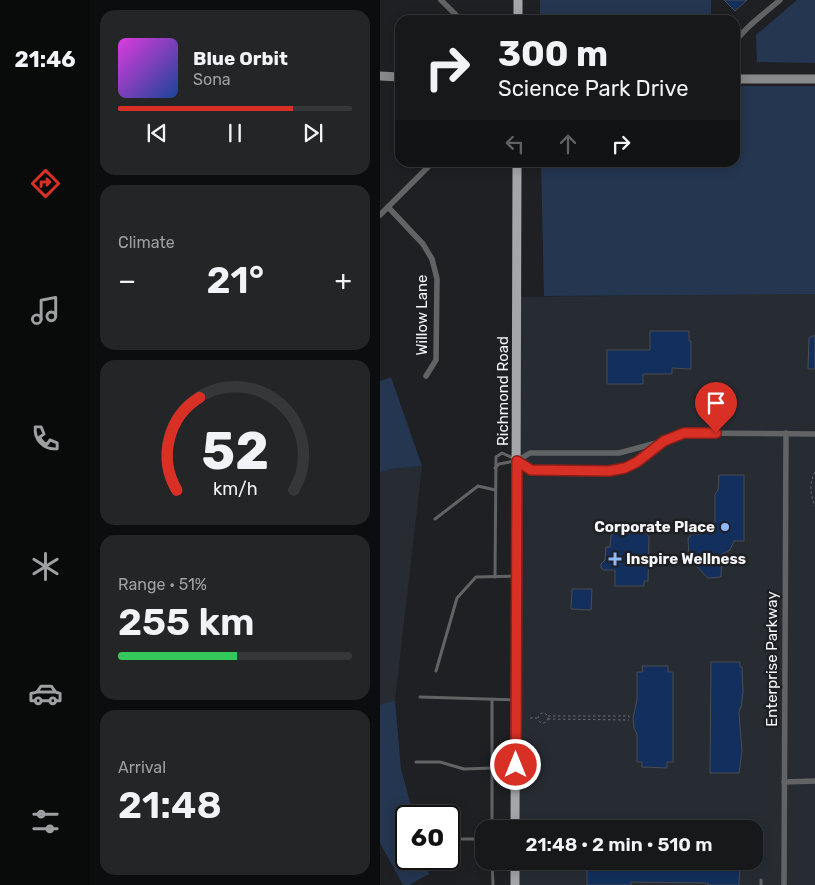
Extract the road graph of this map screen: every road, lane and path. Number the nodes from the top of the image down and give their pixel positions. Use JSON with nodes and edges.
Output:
{"nodes":[{"id":1,"x":441,"y":0,"type":"edge"},
{"id":2,"x":518,"y":0,"type":"edge"},
{"id":3,"x":780,"y":0,"type":"edge"},
{"id":4,"x":456,"y":15,"type":"edge"},
{"id":5,"x":518,"y":15,"type":"edge"},
{"id":6,"x":740,"y":35,"type":"edge"},
{"id":7,"x":380,"y":76,"type":"edge"},
{"id":8,"x":395,"y":77,"type":"edge"},
{"id":9,"x":740,"y":79,"type":"edge"},
{"id":10,"x":815,"y":79,"type":"edge"},
{"id":11,"x":428,"y":167,"type":"edge"},
{"id":12,"x":517,"y":167,"type":"edge"},
{"id":13,"x":388,"y":207,"type":"junction"},
{"id":14,"x":380,"y":215,"type":"edge"},
{"id":15,"x":426,"y":376,"type":"dead end"},
{"id":16,"x":786,"y":433,"type":"junction"},
{"id":17,"x":815,"y":434,"type":"edge"},
{"id":18,"x":664,"y":441,"type":"junction"},
{"id":19,"x":517,"y":461,"type":"junction"},
{"id":20,"x":494,"y":468,"type":"junction"},
{"id":21,"x":815,"y":472,"type":"edge"},
{"id":22,"x":495,"y":490,"type":"junction"},
{"id":23,"x":815,"y":506,"type":"edge"},
{"id":24,"x":435,"y":519,"type":"dead end"},
{"id":25,"x":516,"y":576,"type":"junction"},
{"id":26,"x":495,"y":577,"type":"junction"},
{"id":27,"x":436,"y":671,"type":"dead end"},
{"id":28,"x":420,"y":697,"type":"dead end"},
{"id":29,"x":492,"y":699,"type":"junction"},
{"id":30,"x":516,"y":700,"type":"junction"},
{"id":31,"x":548,"y":716,"type":"junction"},
{"id":32,"x":530,"y":718,"type":"dead end"},
{"id":33,"x":538,"y":718,"type":"junction"},
{"id":34,"x":548,"y":719,"type":"junction"},
{"id":35,"x":416,"y":762,"type":"dead end"},
{"id":36,"x":492,"y":768,"type":"junction"},
{"id":37,"x":815,"y":781,"type":"edge"},
{"id":38,"x":784,"y":782,"type":"junction"},
{"id":39,"x":492,"y":820,"type":"edge"},
{"id":40,"x":515,"y":820,"type":"edge"},
{"id":41,"x":460,"y":839,"type":"edge"},
{"id":42,"x":475,"y":839,"type":"edge"},
{"id":43,"x":492,"y":870,"type":"edge"},
{"id":44,"x":515,"y":870,"type":"edge"},
{"id":45,"x":492,"y":885,"type":"edge"},
{"id":46,"x":515,"y":885,"type":"edge"},
{"id":47,"x":784,"y":885,"type":"edge"}],
"edges":[{"from":1,"to":4,"type":"street"},
{"from":2,"to":5,"type":"main road"},
{"from":3,"to":6,"type":"street"},
{"from":7,"to":8,"type":"street"},
{"from":9,"to":10,"type":"street"},
{"from":11,"to":13,"type":"street"},
{"from":12,"to":19,"type":"main road","name":"Richmond Road"},
{"from":13,"to":14,"type":"street"},
{"from":13,"to":15,"type":"street","name":"Willow Lane"},
{"from":16,"to":17,"type":"street"},
{"from":16,"to":18,"type":"street"},
{"from":16,"to":38,"type":"street","name":"Enterprise Parkway"},
{"from":18,"to":19,"type":"street"},
{"from":18,"to":19,"type":"street"},
{"from":19,"to":20,"type":"lane"},
{"from":19,"to":20,"type":"lane"},
{"from":19,"to":25,"type":"main road","name":"Richmond Road"},
{"from":20,"to":22,"type":"lane"},
{"from":21,"to":23,"type":"path"},
{"from":22,"to":24,"type":"lane"},
{"from":22,"to":26,"type":"lane"},
{"from":25,"to":26,"type":"lane"},
{"from":25,"to":30,"type":"main road","name":"Richmond Road"},
{"from":26,"to":27,"type":"lane"},
{"from":28,"to":29,"type":"lane"},
{"from":29,"to":30,"type":"lane"},
{"from":29,"to":36,"type":"lane"},
{"from":30,"to":40,"type":"main road","name":"Richmond Road"},
{"from":31,"to":33,"type":"path"},
{"from":31,"to":34,"type":"path"},
{"from":31,"to":34,"type":"path"},
{"from":32,"to":33,"type":"path"},
{"from":33,"to":34,"type":"path"},
{"from":35,"to":36,"type":"lane"},
{"from":36,"to":39,"type":"lane"},
{"from":37,"to":38,"type":"street"},
{"from":38,"to":47,"type":"street","name":"Enterprise Parkway"},
{"from":41,"to":42,"type":"lane"},
{"from":43,"to":45,"type":"lane"},
{"from":44,"to":46,"type":"main road"}]}
